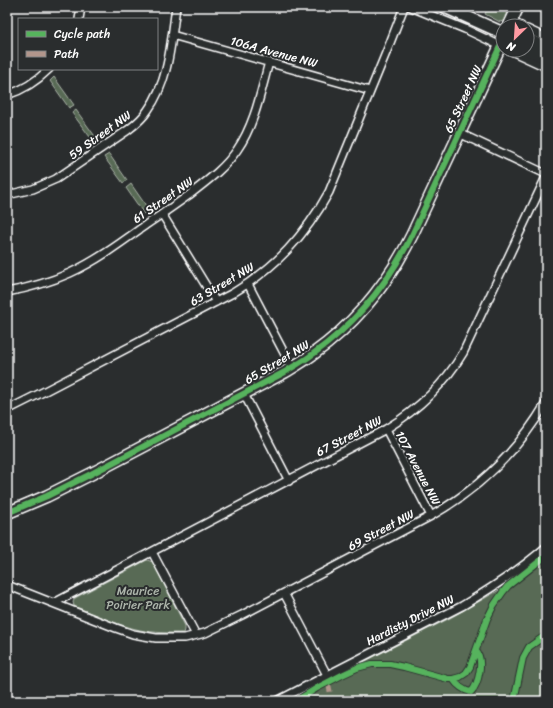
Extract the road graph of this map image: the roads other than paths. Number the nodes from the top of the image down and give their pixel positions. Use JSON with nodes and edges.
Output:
{"nodes":[{"id":1,"x":81,"y":7,"type":"edge"},
{"id":2,"x":176,"y":7,"type":"edge"},
{"id":3,"x":404,"y":7,"type":"edge"},
{"id":4,"x":411,"y":7,"type":"edge"},
{"id":5,"x":445,"y":7,"type":"edge"},
{"id":6,"x":518,"y":7,"type":"edge"},
{"id":7,"x":79,"y":18,"type":"edge"},
{"id":8,"x":516,"y":18,"type":"edge"},
{"id":9,"x":495,"y":29,"type":"edge"},
{"id":10,"x":535,"y":33,"type":"edge"},
{"id":11,"x":172,"y":35,"type":"junction"},
{"id":12,"x":546,"y":38,"type":"edge"},
{"id":13,"x":495,"y":42,"type":"edge"},
{"id":14,"x":535,"y":43,"type":"edge"},
{"id":15,"x":546,"y":48,"type":"edge"},
{"id":16,"x":535,"y":53,"type":"edge"},
{"id":17,"x":498,"y":58,"type":"edge"},
{"id":18,"x":528,"y":58,"type":"edge"},
{"id":19,"x":546,"y":58,"type":"edge"},
{"id":20,"x":269,"y":62,"type":"junction"},
{"id":21,"x":546,"y":67,"type":"edge"},
{"id":22,"x":48,"y":70,"type":"edge"},
{"id":23,"x":370,"y":91,"type":"junction"},
{"id":24,"x":7,"y":95,"type":"edge"},
{"id":25,"x":459,"y":133,"type":"junction"},
{"id":26,"x":546,"y":175,"type":"edge"},
{"id":27,"x":7,"y":195,"type":"edge"},
{"id":28,"x":162,"y":214,"type":"junction"},
{"id":29,"x":248,"y":284,"type":"junction"},
{"id":30,"x":7,"y":292,"type":"edge"},
{"id":31,"x":216,"y":302,"type":"junction"},
{"id":32,"x":292,"y":368,"type":"junction"},
{"id":33,"x":244,"y":394,"type":"junction"},
{"id":34,"x":546,"y":403,"type":"edge"},
{"id":35,"x":7,"y":410,"type":"edge"},
{"id":36,"x":386,"y":430,"type":"junction"},
{"id":37,"x":289,"y":480,"type":"junction"},
{"id":38,"x":7,"y":513,"type":"edge"},
{"id":39,"x":431,"y":516,"type":"junction"},
{"id":40,"x":546,"y":547,"type":"edge"},
{"id":41,"x":152,"y":552,"type":"junction"},
{"id":42,"x":7,"y":584,"type":"edge"},
{"id":43,"x":284,"y":593,"type":"junction"},
{"id":44,"x":54,"y":603,"type":"junction"},
{"id":45,"x":196,"y":635,"type":"junction"},
{"id":46,"x":327,"y":675,"type":"junction"},
{"id":47,"x":277,"y":701,"type":"edge"}],
"edges":[{"from":1,"to":7,"type":"street"},
{"from":2,"to":11,"type":"street","name":"59 Street NW"},
{"from":3,"to":23,"type":"street","name":"63 Street NW"},
{"from":4,"to":13,"type":"street"},
{"from":5,"to":9,"type":"street"},
{"from":6,"to":8,"type":"street"},
{"from":10,"to":12,"type":"street"},
{"from":11,"to":20,"type":"street","name":"106A Avenue NW"},
{"from":11,"to":27,"type":"street","name":"59 Street NW"},
{"from":14,"to":15,"type":"street"},
{"from":16,"to":19,"type":"street"},
{"from":17,"to":25,"type":"street","name":"65 Street NW"},
{"from":18,"to":21,"type":"street"},
{"from":20,"to":23,"type":"street","name":"106A Avenue NW"},
{"from":20,"to":28,"type":"street","name":"61 Street NW"},
{"from":22,"to":24,"type":"street"},
{"from":23,"to":29,"type":"street","name":"63 Street NW"},
{"from":25,"to":26,"type":"street"},
{"from":25,"to":32,"type":"street","name":"65 Street NW"},
{"from":26,"to":36,"type":"street","name":"67 Street NW"},
{"from":28,"to":30,"type":"street","name":"61 Street NW"},
{"from":28,"to":31,"type":"street"},
{"from":29,"to":31,"type":"street","name":"63 Street NW"},
{"from":29,"to":32,"type":"street"},
{"from":31,"to":35,"type":"street","name":"63 Street NW"},
{"from":32,"to":33,"type":"street","name":"65 Street NW"},
{"from":33,"to":37,"type":"street"},
{"from":33,"to":38,"type":"street","name":"65 Street NW"},
{"from":34,"to":39,"type":"street","name":"69 Street NW"},
{"from":36,"to":37,"type":"street","name":"67 Street NW"},
{"from":36,"to":39,"type":"street","name":"107 Avenue NW"},
{"from":37,"to":41,"type":"street","name":"67 Street NW"},
{"from":39,"to":43,"type":"street","name":"69 Street NW"},
{"from":40,"to":46,"type":"street","name":"Hardisty Drive NW"},
{"from":41,"to":44,"type":"street","name":"67 Street NW"},
{"from":41,"to":45,"type":"street"},
{"from":42,"to":44,"type":"street","name":"69 Street NW"},
{"from":43,"to":45,"type":"street","name":"69 Street NW"},
{"from":43,"to":46,"type":"street"},
{"from":44,"to":45,"type":"street","name":"69 Street NW"},
{"from":46,"to":47,"type":"street","name":"Hardisty Drive NW"}]}
